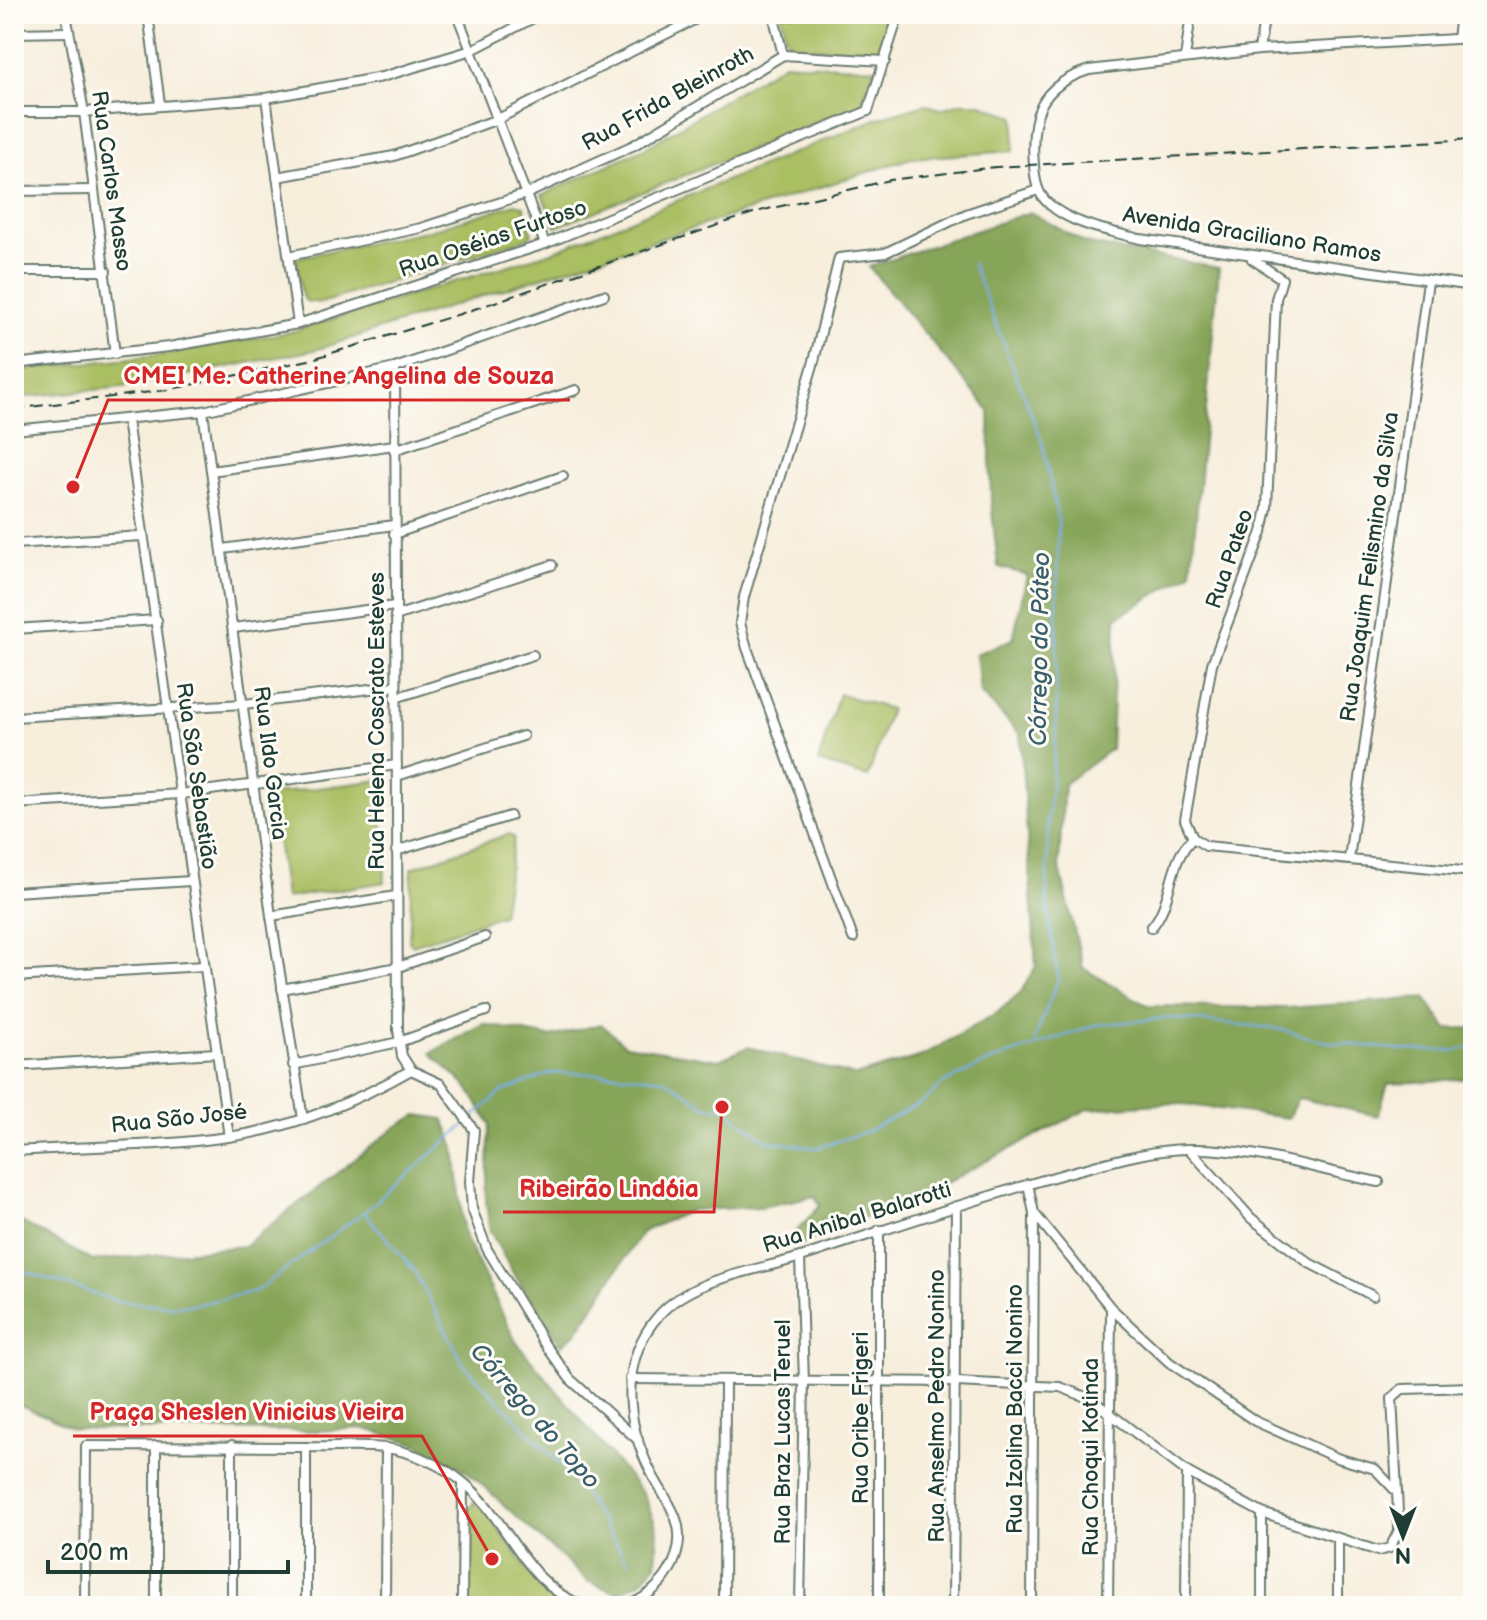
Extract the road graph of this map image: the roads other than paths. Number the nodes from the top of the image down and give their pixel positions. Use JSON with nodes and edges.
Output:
{"nodes":[{"id":1,"x":66,"y":14,"type":"edge"},
{"id":2,"x":148,"y":14,"type":"edge"},
{"id":3,"x":457,"y":14,"type":"edge"},
{"id":4,"x":541,"y":14,"type":"edge"},
{"id":5,"x":706,"y":14,"type":"edge"},
{"id":6,"x":773,"y":14,"type":"edge"},
{"id":7,"x":899,"y":14,"type":"edge"},
{"id":8,"x":1191,"y":14,"type":"edge"},
{"id":9,"x":1265,"y":14,"type":"edge"},
{"id":10,"x":1460,"y":14,"type":"edge"},
{"id":11,"x":68,"y":32,"type":"junction"},
{"id":12,"x":14,"y":33,"type":"edge"},
{"id":13,"x":1473,"y":38,"type":"edge"},
{"id":14,"x":1457,"y":39,"type":"junction"},
{"id":15,"x":472,"y":50,"type":"junction"},
{"id":16,"x":1259,"y":50,"type":"junction"},
{"id":17,"x":783,"y":55,"type":"junction"},
{"id":18,"x":1185,"y":58,"type":"junction"},
{"id":19,"x":885,"y":61,"type":"junction"},
{"id":20,"x":266,"y":98,"type":"junction"},
{"id":21,"x":160,"y":104,"type":"junction"},
{"id":22,"x":14,"y":112,"type":"edge"},
{"id":23,"x":84,"y":112,"type":"junction"},
{"id":24,"x":498,"y":119,"type":"junction"},
{"id":25,"x":277,"y":177,"type":"junction"},
{"id":26,"x":93,"y":190,"type":"junction"},
{"id":27,"x":1038,"y":190,"type":"junction"},
{"id":28,"x":14,"y":191,"type":"edge"},
{"id":29,"x":526,"y":194,"type":"junction"},
{"id":30,"x":545,"y":244,"type":"junction"},
{"id":31,"x":289,"y":256,"type":"junction"},
{"id":32,"x":1247,"y":256,"type":"junction"},
{"id":33,"x":14,"y":271,"type":"edge"},
{"id":34,"x":106,"y":271,"type":"junction"},
{"id":35,"x":1428,"y":281,"type":"junction"},
{"id":36,"x":1473,"y":286,"type":"edge"},
{"id":37,"x":604,"y":295,"type":"dead end"},
{"id":38,"x":298,"y":324,"type":"junction"},
{"id":39,"x":115,"y":354,"type":"junction"},
{"id":40,"x":14,"y":364,"type":"edge"},
{"id":41,"x":395,"y":368,"type":"junction"},
{"id":42,"x":576,"y":390,"type":"dead end"},
{"id":43,"x":203,"y":411,"type":"junction"},
{"id":44,"x":127,"y":420,"type":"junction"},
{"id":45,"x":14,"y":430,"type":"edge"},
{"id":46,"x":394,"y":447,"type":"junction"},
{"id":47,"x":211,"y":471,"type":"junction"},
{"id":48,"x":563,"y":476,"type":"dead end"},
{"id":49,"x":394,"y":529,"type":"junction"},
{"id":50,"x":142,"y":536,"type":"junction"},
{"id":51,"x":14,"y":544,"type":"edge"},
{"id":52,"x":223,"y":549,"type":"junction"},
{"id":53,"x":552,"y":565,"type":"dead end"},
{"id":54,"x":395,"y":611,"type":"junction"},
{"id":55,"x":157,"y":620,"type":"junction"},
{"id":56,"x":234,"y":628,"type":"junction"},
{"id":57,"x":14,"y":629,"type":"edge"},
{"id":58,"x":533,"y":655,"type":"dead end"},
{"id":59,"x":395,"y":686,"type":"junction"},
{"id":60,"x":395,"y":698,"type":"junction"},
{"id":61,"x":244,"y":704,"type":"junction"},
{"id":62,"x":169,"y":709,"type":"junction"},
{"id":63,"x":14,"y":717,"type":"edge"},
{"id":64,"x":523,"y":736,"type":"dead end"},
{"id":65,"x":397,"y":765,"type":"junction"},
{"id":66,"x":397,"y":776,"type":"junction"},
{"id":67,"x":254,"y":786,"type":"junction"},
{"id":68,"x":181,"y":794,"type":"junction"},
{"id":69,"x":14,"y":804,"type":"edge"},
{"id":70,"x":510,"y":816,"type":"dead end"},
{"id":71,"x":1193,"y":838,"type":"junction"},
{"id":72,"x":396,"y":851,"type":"junction"},
{"id":73,"x":1349,"y":859,"type":"junction"},
{"id":74,"x":1473,"y":872,"type":"edge"},
{"id":75,"x":191,"y":881,"type":"junction"},
{"id":76,"x":14,"y":892,"type":"edge"},
{"id":77,"x":396,"y":896,"type":"junction"},
{"id":78,"x":271,"y":916,"type":"junction"},
{"id":79,"x":1151,"y":928,"type":"dead end"},
{"id":80,"x":485,"y":937,"type":"dead end"},
{"id":81,"x":853,"y":938,"type":"dead end"},
{"id":82,"x":204,"y":966,"type":"junction"},
{"id":83,"x":398,"y":967,"type":"junction"},
{"id":84,"x":14,"y":977,"type":"edge"},
{"id":85,"x":282,"y":989,"type":"junction"},
{"id":86,"x":486,"y":1011,"type":"dead end"},
{"id":87,"x":399,"y":1042,"type":"junction"},
{"id":88,"x":216,"y":1053,"type":"junction"},
{"id":89,"x":293,"y":1065,"type":"junction"},
{"id":90,"x":14,"y":1066,"type":"edge"},
{"id":91,"x":411,"y":1070,"type":"junction"},
{"id":92,"x":303,"y":1119,"type":"junction"},
{"id":93,"x":229,"y":1137,"type":"junction"},
{"id":94,"x":1188,"y":1149,"type":"junction"},
{"id":95,"x":14,"y":1151,"type":"edge"},
{"id":96,"x":1379,"y":1182,"type":"dead end"},
{"id":97,"x":1028,"y":1184,"type":"junction"},
{"id":98,"x":956,"y":1206,"type":"junction"},
{"id":99,"x":1034,"y":1213,"type":"junction"},
{"id":100,"x":879,"y":1230,"type":"junction"},
{"id":101,"x":800,"y":1257,"type":"junction"},
{"id":102,"x":1373,"y":1296,"type":"dead end"},
{"id":103,"x":1111,"y":1308,"type":"junction"},
{"id":104,"x":630,"y":1379,"type":"junction"},
{"id":105,"x":725,"y":1381,"type":"junction"},
{"id":106,"x":804,"y":1382,"type":"junction"},
{"id":107,"x":956,"y":1382,"type":"junction"},
{"id":108,"x":879,"y":1383,"type":"junction"},
{"id":109,"x":1033,"y":1384,"type":"junction"},
{"id":110,"x":1473,"y":1387,"type":"edge"},
{"id":111,"x":1109,"y":1412,"type":"junction"},
{"id":112,"x":638,"y":1440,"type":"junction"},
{"id":113,"x":232,"y":1445,"type":"junction"},
{"id":114,"x":156,"y":1446,"type":"junction"},
{"id":115,"x":306,"y":1447,"type":"junction"},
{"id":116,"x":386,"y":1448,"type":"junction"},
{"id":117,"x":1187,"y":1472,"type":"junction"},
{"id":118,"x":463,"y":1482,"type":"junction"},
{"id":119,"x":1394,"y":1489,"type":"junction"},
{"id":120,"x":1262,"y":1513,"type":"junction"},
{"id":121,"x":1338,"y":1540,"type":"junction"},
{"id":122,"x":644,"y":1602,"type":"edge"},
{"id":123,"x":85,"y":1606,"type":"edge"},
{"id":124,"x":156,"y":1606,"type":"edge"},
{"id":125,"x":232,"y":1606,"type":"edge"},
{"id":126,"x":306,"y":1606,"type":"edge"},
{"id":127,"x":385,"y":1606,"type":"edge"},
{"id":128,"x":462,"y":1606,"type":"edge"},
{"id":129,"x":585,"y":1606,"type":"edge"},
{"id":130,"x":625,"y":1606,"type":"edge"},
{"id":131,"x":724,"y":1606,"type":"edge"},
{"id":132,"x":800,"y":1606,"type":"edge"},
{"id":133,"x":879,"y":1606,"type":"edge"},
{"id":134,"x":953,"y":1606,"type":"edge"},
{"id":135,"x":1032,"y":1606,"type":"edge"},
{"id":136,"x":1108,"y":1606,"type":"edge"},
{"id":137,"x":1186,"y":1606,"type":"edge"},
{"id":138,"x":1262,"y":1606,"type":"edge"},
{"id":139,"x":1338,"y":1606,"type":"edge"}],
"edges":[{"from":1,"to":11,"type":"street","name":"Rua Carlos Masso"},
{"from":2,"to":21,"type":"street"},
{"from":3,"to":15,"type":"street"},
{"from":4,"to":15,"type":"street"},
{"from":5,"to":24,"type":"street"},
{"from":6,"to":17,"type":"street"},
{"from":7,"to":19,"type":"street","name":"Rua Oséias Furtoso"},
{"from":8,"to":18,"type":"street"},
{"from":9,"to":16,"type":"street"},
{"from":10,"to":14,"type":"street"},
{"from":11,"to":12,"type":"street"},
{"from":11,"to":23,"type":"street","name":"Rua Carlos Masso"},
{"from":13,"to":14,"type":"street"},
{"from":14,"to":16,"type":"street"},
{"from":15,"to":20,"type":"street"},
{"from":15,"to":24,"type":"street"},
{"from":16,"to":18,"type":"street"},
{"from":17,"to":19,"type":"street","name":"Rua Frida Bleinroth"},
{"from":17,"to":29,"type":"street","name":"Rua Frida Bleinroth"},
{"from":18,"to":27,"type":"street"},
{"from":19,"to":30,"type":"street","name":"Rua Oséias Furtoso"},
{"from":20,"to":21,"type":"street"},
{"from":20,"to":25,"type":"street"},
{"from":21,"to":23,"type":"street"},
{"from":22,"to":23,"type":"street"},
{"from":23,"to":26,"type":"street","name":"Rua Carlos Masso"},
{"from":24,"to":25,"type":"street"},
{"from":24,"to":29,"type":"street"},
{"from":25,"to":31,"type":"street"},
{"from":26,"to":28,"type":"street"},
{"from":26,"to":34,"type":"street","name":"Rua Carlos Masso"},
{"from":27,"to":32,"type":"street","name":"Avenida Graciliano Ramos"},
{"from":27,"to":81,"type":"street"},
{"from":29,"to":30,"type":"street"},
{"from":29,"to":31,"type":"street","name":"Rua Frida Bleinroth"},
{"from":30,"to":38,"type":"street","name":"Rua Oséias Furtoso"},
{"from":31,"to":38,"type":"street"},
{"from":32,"to":35,"type":"street","name":"Avenida Graciliano Ramos"},
{"from":32,"to":71,"type":"street","name":"Rua Pateo"},
{"from":33,"to":34,"type":"street"},
{"from":34,"to":39,"type":"street","name":"Rua Carlos Masso"},
{"from":35,"to":36,"type":"street","name":"Avenida Graciliano Ramos"},
{"from":35,"to":73,"type":"street","name":"Rua Joaquim Felismino da Silva"},
{"from":37,"to":41,"type":"street"},
{"from":38,"to":39,"type":"street","name":"Rua Oséias Furtoso"},
{"from":39,"to":40,"type":"street","name":"Rua Oséias Furtoso"},
{"from":41,"to":43,"type":"street"},
{"from":41,"to":46,"type":"street","name":"Rua Helena Coscrato Esteves"},
{"from":42,"to":46,"type":"street"},
{"from":43,"to":44,"type":"street"},
{"from":43,"to":47,"type":"street","name":"Rua Ildo Garcia"},
{"from":44,"to":45,"type":"street"},
{"from":44,"to":50,"type":"street","name":"Rua São Sebastião"},
{"from":46,"to":47,"type":"street"},
{"from":46,"to":49,"type":"street","name":"Rua Helena Coscrato Esteves"},
{"from":47,"to":52,"type":"street","name":"Rua Ildo Garcia"},
{"from":48,"to":49,"type":"street"},
{"from":49,"to":52,"type":"street"},
{"from":49,"to":54,"type":"street","name":"Rua Helena Coscrato Esteves"},
{"from":50,"to":51,"type":"street"},
{"from":50,"to":55,"type":"street","name":"Rua São Sebastião"},
{"from":52,"to":56,"type":"street","name":"Rua Ildo Garcia"},
{"from":53,"to":54,"type":"street"},
{"from":54,"to":56,"type":"street"},
{"from":54,"to":59,"type":"street","name":"Rua Helena Coscrato Esteves"},
{"from":55,"to":57,"type":"street"},
{"from":55,"to":62,"type":"street","name":"Rua São Sebastião"},
{"from":56,"to":61,"type":"street","name":"Rua Ildo Garcia"},
{"from":58,"to":60,"type":"street"},
{"from":59,"to":60,"type":"street","name":"Rua Helena Coscrato Esteves"},
{"from":59,"to":61,"type":"street"},
{"from":60,"to":65,"type":"street","name":"Rua Helena Coscrato Esteves"},
{"from":61,"to":62,"type":"street"},
{"from":61,"to":67,"type":"street","name":"Rua Ildo Garcia"},
{"from":62,"to":63,"type":"street"},
{"from":62,"to":68,"type":"street","name":"Rua São Sebastião"},
{"from":64,"to":66,"type":"street"},
{"from":65,"to":66,"type":"street","name":"Rua Helena Coscrato Esteves"},
{"from":65,"to":67,"type":"street"},
{"from":66,"to":72,"type":"street","name":"Rua Helena Coscrato Esteves"},
{"from":67,"to":68,"type":"street"},
{"from":67,"to":78,"type":"street","name":"Rua Ildo Garcia"},
{"from":68,"to":69,"type":"street"},
{"from":68,"to":75,"type":"street","name":"Rua São Sebastião"},
{"from":70,"to":72,"type":"street"},
{"from":71,"to":73,"type":"street"},
{"from":71,"to":79,"type":"street"},
{"from":72,"to":77,"type":"street","name":"Rua Helena Coscrato Esteves"},
{"from":73,"to":74,"type":"street"},
{"from":75,"to":76,"type":"street"},
{"from":75,"to":82,"type":"street","name":"Rua São Sebastião"},
{"from":77,"to":78,"type":"street"},
{"from":77,"to":83,"type":"street","name":"Rua Helena Coscrato Esteves"},
{"from":78,"to":85,"type":"street","name":"Rua Ildo Garcia"},
{"from":80,"to":83,"type":"street"},
{"from":82,"to":84,"type":"street"},
{"from":82,"to":88,"type":"street","name":"Rua São Sebastião"},
{"from":83,"to":85,"type":"street"},
{"from":83,"to":87,"type":"street","name":"Rua Helena Coscrato Esteves"},
{"from":85,"to":89,"type":"street","name":"Rua Ildo Garcia"},
{"from":86,"to":87,"type":"street"},
{"from":87,"to":89,"type":"street"},
{"from":87,"to":91,"type":"street","name":"Rua Helena Coscrato Esteves"},
{"from":88,"to":90,"type":"street"},
{"from":88,"to":93,"type":"street","name":"Rua São Sebastião"},
{"from":89,"to":92,"type":"street","name":"Rua Ildo Garcia"},
{"from":91,"to":92,"type":"street","name":"Rua São José"},
{"from":91,"to":112,"type":"street"},
{"from":92,"to":93,"type":"street","name":"Rua São José"},
{"from":93,"to":95,"type":"street","name":"Rua São José"},
{"from":94,"to":96,"type":"street","name":"Rua Anibal Balarotti"},
{"from":94,"to":97,"type":"street","name":"Rua Anibal Balarotti"},
{"from":94,"to":102,"type":"street"},
{"from":97,"to":98,"type":"street","name":"Rua Anibal Balarotti"},
{"from":97,"to":99,"type":"street","name":"Rua Izolina Bacci Nonino"},
{"from":98,"to":100,"type":"street","name":"Rua Anibal Balarotti"},
{"from":98,"to":107,"type":"street","name":"Rua Anselmo Pedro Nonino"},
{"from":99,"to":103,"type":"street"},
{"from":99,"to":109,"type":"street","name":"Rua Izolina Bacci Nonino"},
{"from":100,"to":101,"type":"street","name":"Rua Anibal Balarotti"},
{"from":100,"to":108,"type":"street","name":"Rua Oribe Frigeri"},
{"from":101,"to":104,"type":"street","name":"Rua Anibal Balarotti"},
{"from":101,"to":106,"type":"street","name":"Rua Braz Lucas Teruel"},
{"from":103,"to":111,"type":"street","name":"Rua Choqui Kotinda"},
{"from":103,"to":119,"type":"street"},
{"from":104,"to":105,"type":"street"},
{"from":104,"to":112,"type":"street","name":"Rua Anibal Balarotti"},
{"from":105,"to":106,"type":"street"},
{"from":105,"to":131,"type":"street"},
{"from":106,"to":108,"type":"street"},
{"from":106,"to":132,"type":"street","name":"Rua Braz Lucas Teruel"},
{"from":107,"to":108,"type":"street"},
{"from":107,"to":109,"type":"street"},
{"from":107,"to":134,"type":"street","name":"Rua Anselmo Pedro Nonino"},
{"from":108,"to":133,"type":"street","name":"Rua Oribe Frigeri"},
{"from":109,"to":111,"type":"street"},
{"from":109,"to":135,"type":"street","name":"Rua Izolina Bacci Nonino"},
{"from":110,"to":119,"type":"street"},
{"from":111,"to":117,"type":"street"},
{"from":111,"to":136,"type":"street","name":"Rua Choqui Kotinda"},
{"from":112,"to":122,"type":"street","name":"Rua Anibal Balarotti"},
{"from":113,"to":114,"type":"street"},
{"from":113,"to":115,"type":"street"},
{"from":113,"to":125,"type":"street"},
{"from":114,"to":123,"type":"street"},
{"from":114,"to":124,"type":"street"},
{"from":115,"to":116,"type":"street"},
{"from":115,"to":126,"type":"street"},
{"from":116,"to":118,"type":"street"},
{"from":116,"to":127,"type":"street"},
{"from":117,"to":120,"type":"street"},
{"from":117,"to":137,"type":"street"},
{"from":118,"to":128,"type":"street"},
{"from":118,"to":129,"type":"street"},
{"from":119,"to":121,"type":"street"},
{"from":120,"to":121,"type":"street"},
{"from":120,"to":138,"type":"street"},
{"from":121,"to":139,"type":"street"},
{"from":122,"to":130,"type":"street"}]}
